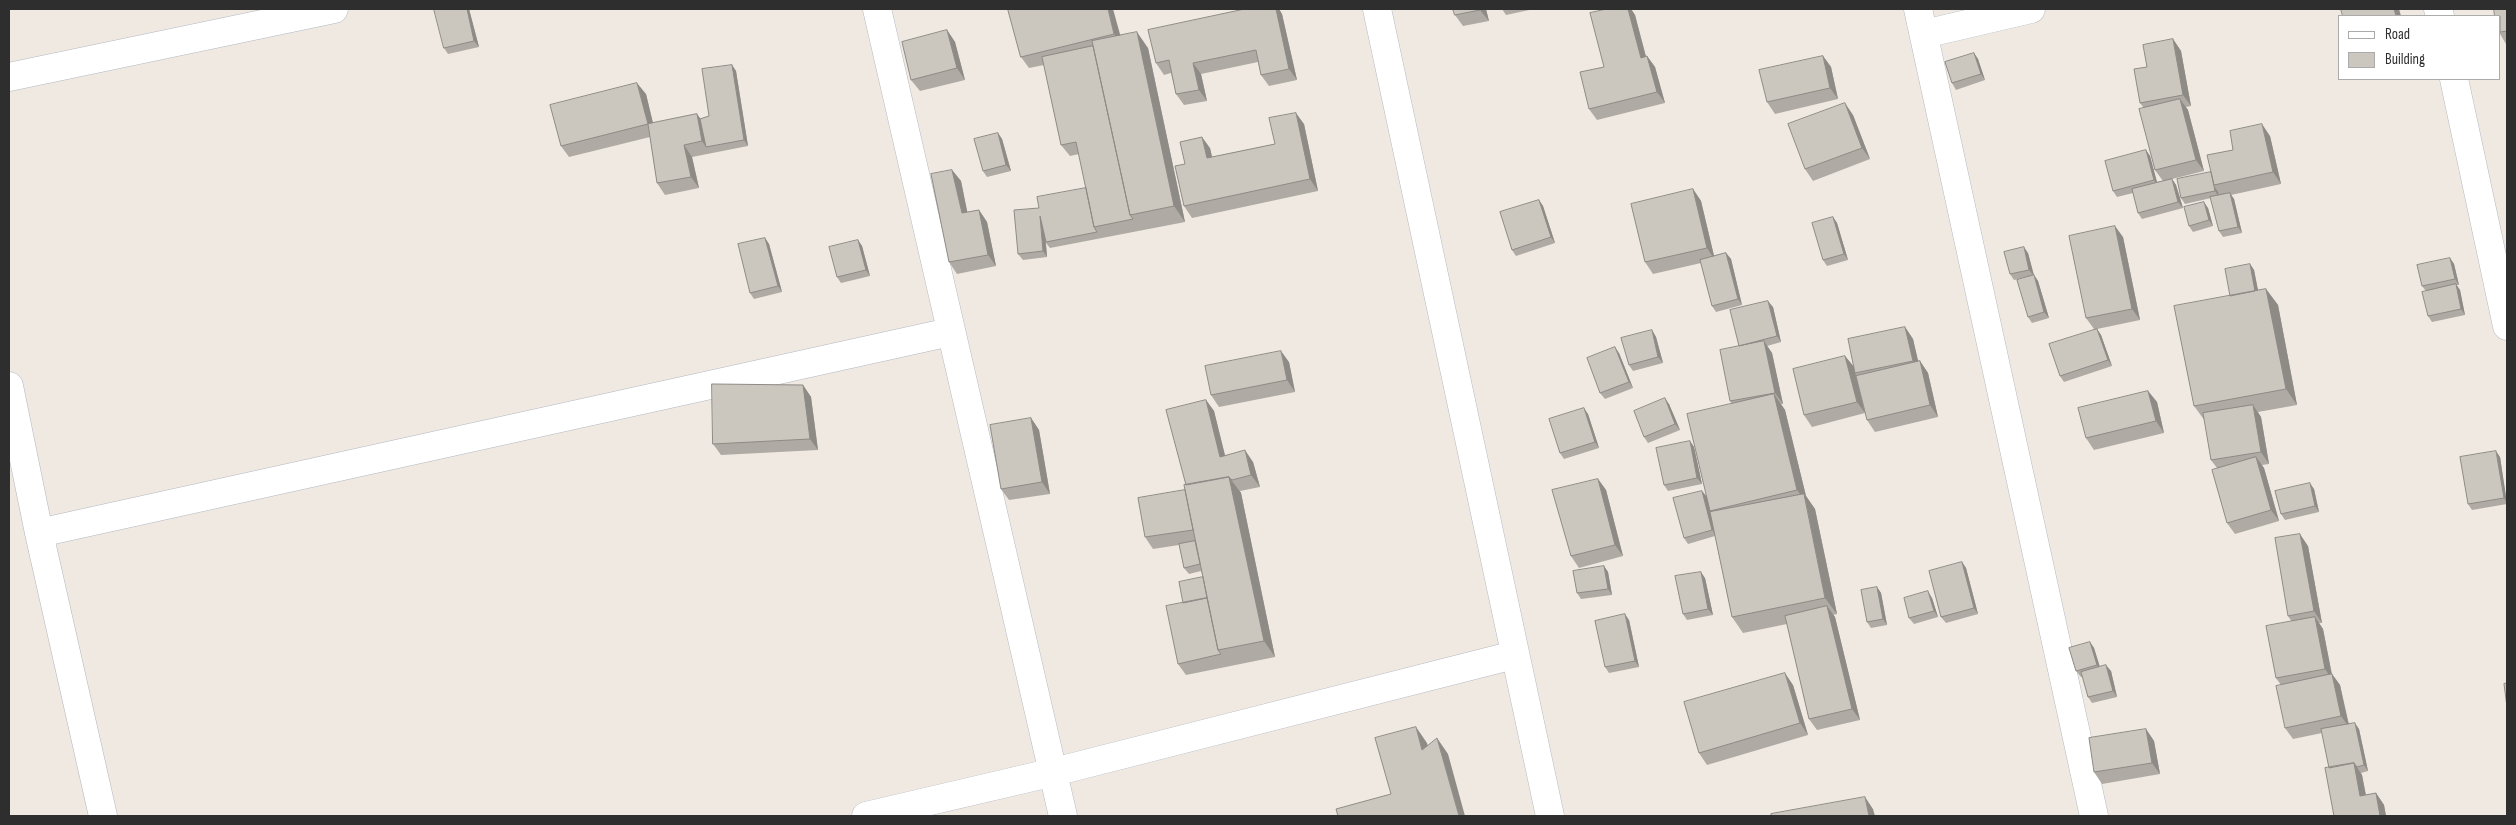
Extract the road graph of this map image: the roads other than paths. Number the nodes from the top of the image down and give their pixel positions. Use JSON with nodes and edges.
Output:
{"nodes":[{"id":1,"x":334,"y":9,"type":"edge"},
{"id":2,"x":877,"y":9,"type":"edge"},
{"id":3,"x":1377,"y":9,"type":"edge"},
{"id":4,"x":2031,"y":9,"type":"edge"},
{"id":5,"x":1921,"y":22,"type":"edge"},
{"id":6,"x":9,"y":77,"type":"edge"},
{"id":7,"x":2454,"y":80,"type":"edge"},
{"id":8,"x":2507,"y":326,"type":"edge"},
{"id":9,"x":950,"y":332,"type":"junction"},
{"id":10,"x":9,"y":386,"type":"edge"},
{"id":11,"x":38,"y":533,"type":"junction"},
{"id":12,"x":1514,"y":655,"type":"junction"},
{"id":13,"x":1054,"y":772,"type":"junction"},
{"id":14,"x":103,"y":816,"type":"edge"},
{"id":15,"x":866,"y":816,"type":"edge"},
{"id":16,"x":1063,"y":816,"type":"edge"},
{"id":17,"x":1550,"y":816,"type":"edge"},
{"id":18,"x":2094,"y":816,"type":"edge"}],
"edges":[{"from":1,"to":6,"type":"street"},
{"from":2,"to":9,"type":"street"},
{"from":3,"to":12,"type":"street"},
{"from":4,"to":5,"type":"street"},
{"from":5,"to":18,"type":"street"},
{"from":7,"to":8,"type":"street"},
{"from":9,"to":11,"type":"street"},
{"from":9,"to":13,"type":"street"},
{"from":10,"to":11,"type":"street"},
{"from":11,"to":14,"type":"street"},
{"from":12,"to":13,"type":"street"},
{"from":12,"to":17,"type":"street"},
{"from":13,"to":15,"type":"street"},
{"from":13,"to":16,"type":"street"}]}
